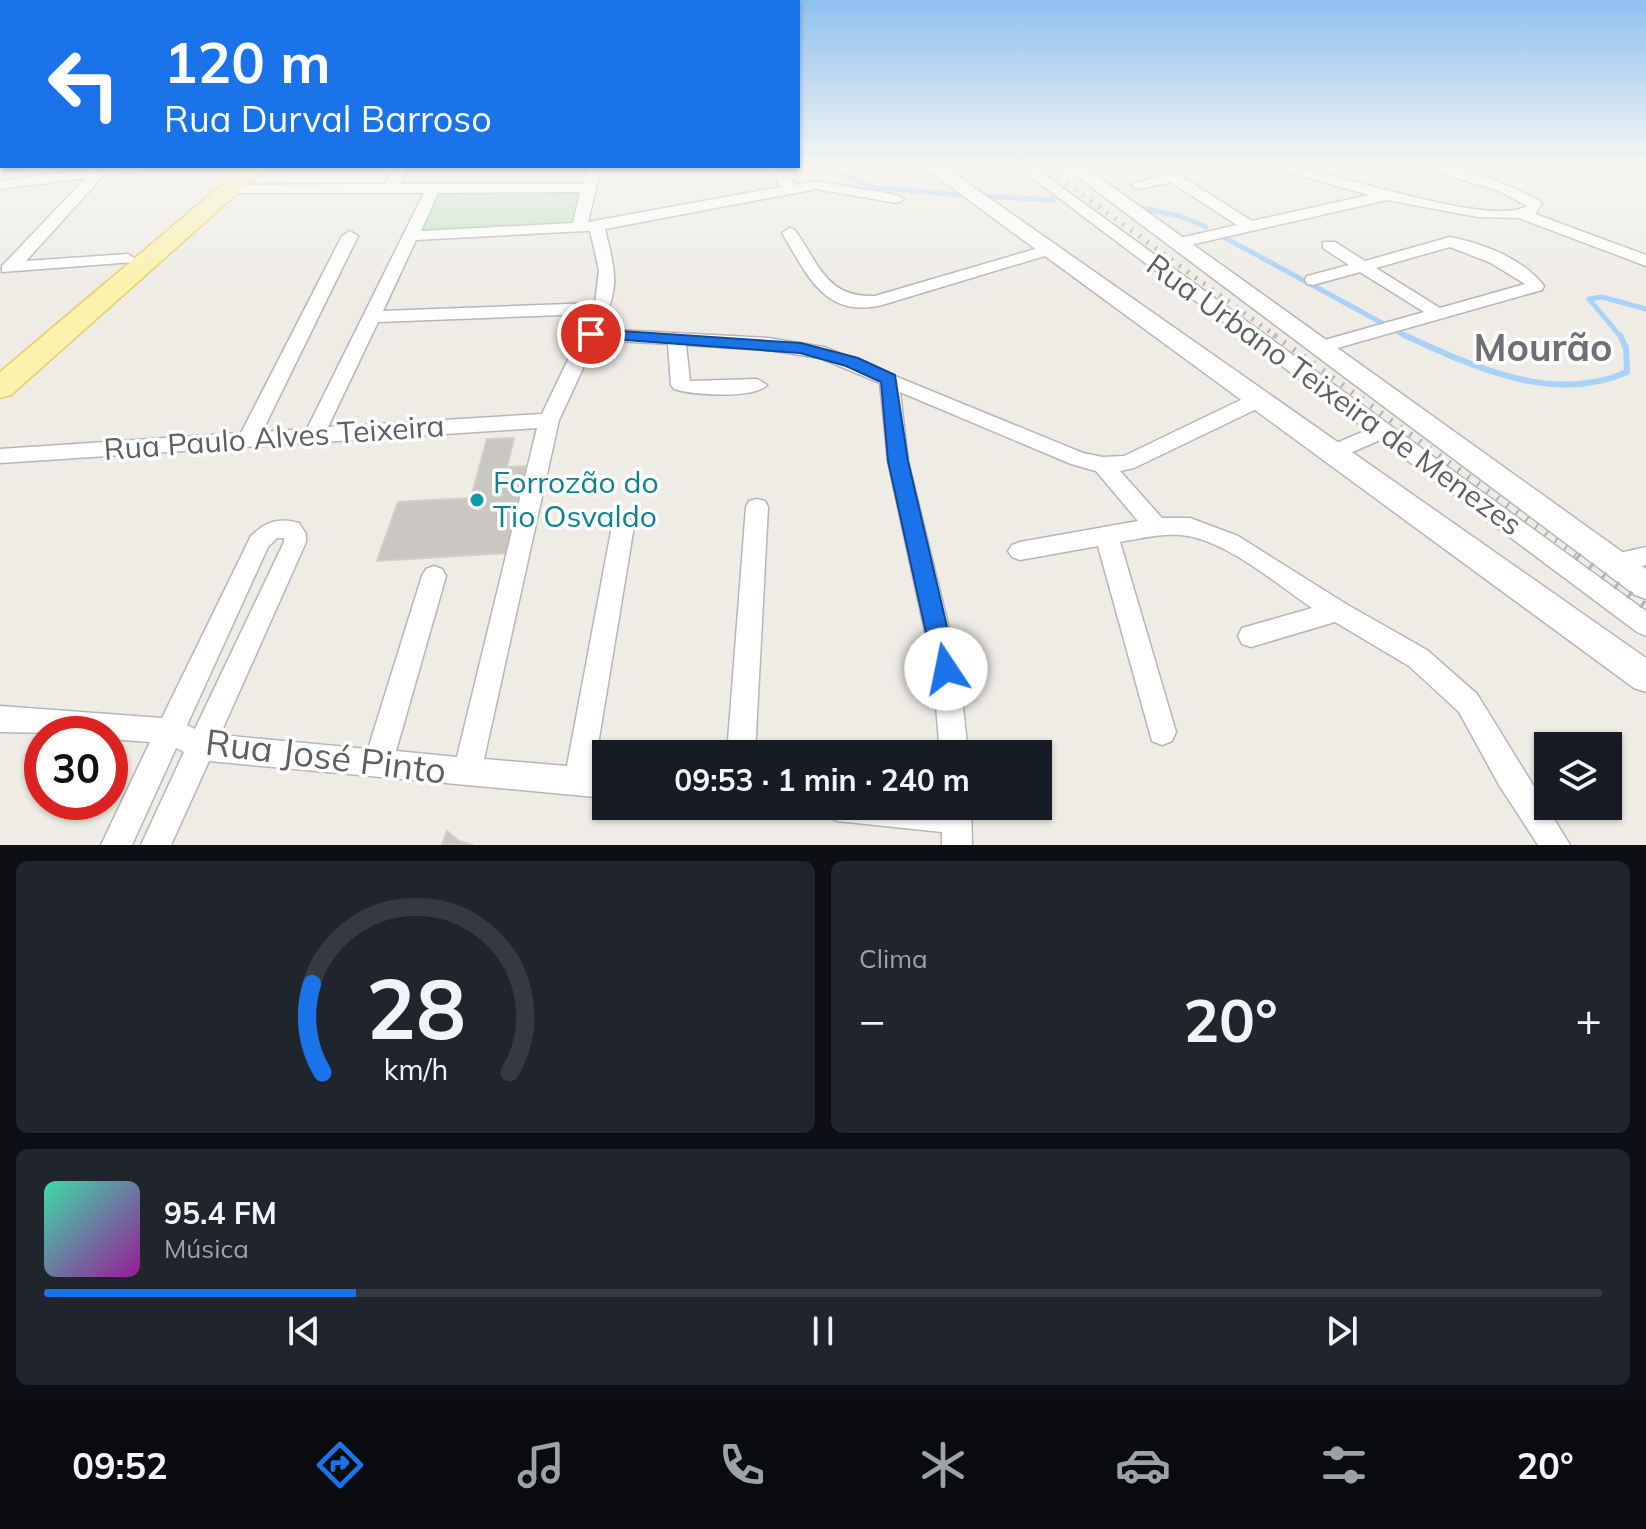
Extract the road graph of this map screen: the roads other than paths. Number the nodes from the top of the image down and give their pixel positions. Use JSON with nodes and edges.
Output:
{"nodes":[{"id":1,"x":68,"y":204,"type":"edge"},
{"id":2,"x":200,"y":204,"type":"edge"},
{"id":3,"x":205,"y":204,"type":"edge"},
{"id":4,"x":425,"y":204,"type":"edge"},
{"id":5,"x":589,"y":204,"type":"edge"},
{"id":6,"x":707,"y":204,"type":"edge"},
{"id":7,"x":990,"y":204,"type":"edge"},
{"id":8,"x":1075,"y":204,"type":"edge"},
{"id":9,"x":1125,"y":204,"type":"edge"},
{"id":10,"x":1215,"y":204,"type":"edge"},
{"id":11,"x":1344,"y":204,"type":"edge"},
{"id":12,"x":1434,"y":204,"type":"edge"},
{"id":13,"x":1533,"y":204,"type":"edge"},
{"id":14,"x":1521,"y":214,"type":"junction"},
{"id":15,"x":1249,"y":226,"type":"junction"},
{"id":16,"x":588,"y":227,"type":"junction"},
{"id":17,"x":790,"y":233,"type":"dead end"},
{"id":18,"x":350,"y":236,"type":"dead end"},
{"id":19,"x":410,"y":236,"type":"junction"},
{"id":20,"x":1177,"y":243,"type":"junction"},
{"id":21,"x":1329,"y":245,"type":"dead end"},
{"id":22,"x":1052,"y":249,"type":"junction"},
{"id":23,"x":128,"y":259,"type":"junction"},
{"id":24,"x":1646,"y":261,"type":"edge"},
{"id":25,"x":1362,"y":266,"type":"junction"},
{"id":26,"x":6,"y":269,"type":"edge"},
{"id":27,"x":1313,"y":280,"type":"dead end"},
{"id":28,"x":603,"y":308,"type":"junction"},
{"id":29,"x":1440,"y":315,"type":"junction"},
{"id":30,"x":372,"y":317,"type":"junction"},
{"id":31,"x":591,"y":334,"type":"junction"},
{"id":32,"x":676,"y":337,"type":"junction"},
{"id":33,"x":1320,"y":347,"type":"junction"},
{"id":34,"x":0,"y":366,"type":"edge"},
{"id":35,"x":889,"y":379,"type":"junction"},
{"id":36,"x":757,"y":385,"type":"dead end"},
{"id":37,"x":0,"y":388,"type":"edge"},
{"id":38,"x":1260,"y":399,"type":"junction"},
{"id":39,"x":549,"y":420,"type":"junction"},
{"id":40,"x":1382,"y":431,"type":"junction"},
{"id":41,"x":314,"y":436,"type":"junction"},
{"id":42,"x":247,"y":441,"type":"junction"},
{"id":43,"x":1334,"y":452,"type":"junction"},
{"id":44,"x":0,"y":456,"type":"edge"},
{"id":45,"x":1103,"y":465,"type":"junction"},
{"id":46,"x":757,"y":507,"type":"dead end"},
{"id":47,"x":623,"y":526,"type":"dead end"},
{"id":48,"x":1156,"y":527,"type":"junction"},
{"id":49,"x":1107,"y":536,"type":"junction"},
{"id":50,"x":1020,"y":551,"type":"dead end"},
{"id":51,"x":1646,"y":556,"type":"edge"},
{"id":52,"x":1614,"y":563,"type":"junction"},
{"id":53,"x":434,"y":576,"type":"dead end"},
{"id":54,"x":1646,"y":586,"type":"edge"},
{"id":55,"x":1337,"y":611,"type":"junction"},
{"id":56,"x":1646,"y":625,"type":"edge"},
{"id":57,"x":1251,"y":636,"type":"dead end"},
{"id":58,"x":1646,"y":677,"type":"edge"},
{"id":59,"x":0,"y":719,"type":"edge"},
{"id":60,"x":171,"y":731,"type":"junction"},
{"id":61,"x":1162,"y":732,"type":"dead end"},
{"id":62,"x":597,"y":740,"type":"edge"},
{"id":63,"x":742,"y":740,"type":"edge"},
{"id":64,"x":953,"y":740,"type":"edge"},
{"id":65,"x":202,"y":747,"type":"junction"},
{"id":66,"x":378,"y":763,"type":"junction"},
{"id":67,"x":467,"y":772,"type":"junction"},
{"id":68,"x":592,"y":783,"type":"edge"},
{"id":69,"x":936,"y":820,"type":"edge"},
{"id":70,"x":957,"y":823,"type":"edge"},
{"id":71,"x":116,"y":845,"type":"edge"},
{"id":72,"x":156,"y":845,"type":"edge"},
{"id":73,"x":1555,"y":845,"type":"edge"}],
"edges":[{"from":1,"to":26,"type":"street"},
{"from":2,"to":23,"type":"main road"},
{"from":3,"to":37,"type":"main road"},
{"from":4,"to":19,"type":"street"},
{"from":5,"to":16,"type":"street"},
{"from":6,"to":16,"type":"street"},
{"from":7,"to":22,"type":"street"},
{"from":8,"to":40,"type":"street","name":"Rua Urbano Teixeira de Menezes"},
{"from":9,"to":20,"type":"street","name":"Rua Urbano Teixeira de Menezes"},
{"from":10,"to":15,"type":"street"},
{"from":11,"to":15,"type":"street"},
{"from":12,"to":14,"type":"street"},
{"from":13,"to":14,"type":"street"},
{"from":14,"to":24,"type":"street"},
{"from":15,"to":20,"type":"street"},
{"from":16,"to":19,"type":"street"},
{"from":16,"to":28,"type":"street"},
{"from":17,"to":22,"type":"street"},
{"from":18,"to":42,"type":"street"},
{"from":19,"to":30,"type":"street"},
{"from":20,"to":33,"type":"street","name":"Rua Urbano Teixeira de Menezes"},
{"from":21,"to":25,"type":"street"},
{"from":22,"to":38,"type":"street"},
{"from":23,"to":26,"type":"street"},
{"from":23,"to":34,"type":"main road"},
{"from":25,"to":27,"type":"street"},
{"from":25,"to":29,"type":"street"},
{"from":25,"to":29,"type":"street"},
{"from":28,"to":30,"type":"street"},
{"from":28,"to":31,"type":"street"},
{"from":29,"to":33,"type":"street"},
{"from":30,"to":41,"type":"street"},
{"from":31,"to":32,"type":"street"},
{"from":31,"to":39,"type":"street"},
{"from":32,"to":35,"type":"street"},
{"from":32,"to":36,"type":"street"},
{"from":33,"to":52,"type":"street","name":"Rua Urbano Teixeira de Menezes"},
{"from":35,"to":45,"type":"street"},
{"from":35,"to":64,"type":"street"},
{"from":38,"to":43,"type":"street"},
{"from":38,"to":45,"type":"street"},
{"from":39,"to":41,"type":"street","name":"Rua Paulo Alves Teixeira"},
{"from":39,"to":67,"type":"street"},
{"from":40,"to":43,"type":"street"},
{"from":40,"to":56,"type":"street","name":"Rua Urbano Teixeira de Menezes"},
{"from":41,"to":42,"type":"street","name":"Rua Paulo Alves Teixeira"},
{"from":42,"to":44,"type":"street","name":"Rua Paulo Alves Teixeira"},
{"from":43,"to":58,"type":"street"},
{"from":45,"to":48,"type":"street"},
{"from":46,"to":63,"type":"street"},
{"from":47,"to":62,"type":"street"},
{"from":48,"to":49,"type":"street"},
{"from":48,"to":55,"type":"street"},
{"from":49,"to":50,"type":"street"},
{"from":49,"to":61,"type":"street"},
{"from":51,"to":52,"type":"street"},
{"from":52,"to":54,"type":"street","name":"Rua Urbano Teixeira de Menezes"},
{"from":53,"to":66,"type":"street"},
{"from":55,"to":57,"type":"street"},
{"from":55,"to":73,"type":"street"},
{"from":59,"to":60,"type":"street","name":"Rua José Pinto"},
{"from":60,"to":65,"type":"street","name":"Rua José Pinto"},
{"from":60,"to":65,"type":"street"},
{"from":60,"to":71,"type":"street"},
{"from":65,"to":66,"type":"street","name":"Rua José Pinto"},
{"from":65,"to":72,"type":"street"},
{"from":66,"to":67,"type":"street","name":"Rua José Pinto"},
{"from":67,"to":68,"type":"street","name":"Rua José Pinto"},
{"from":69,"to":70,"type":"street"}]}
